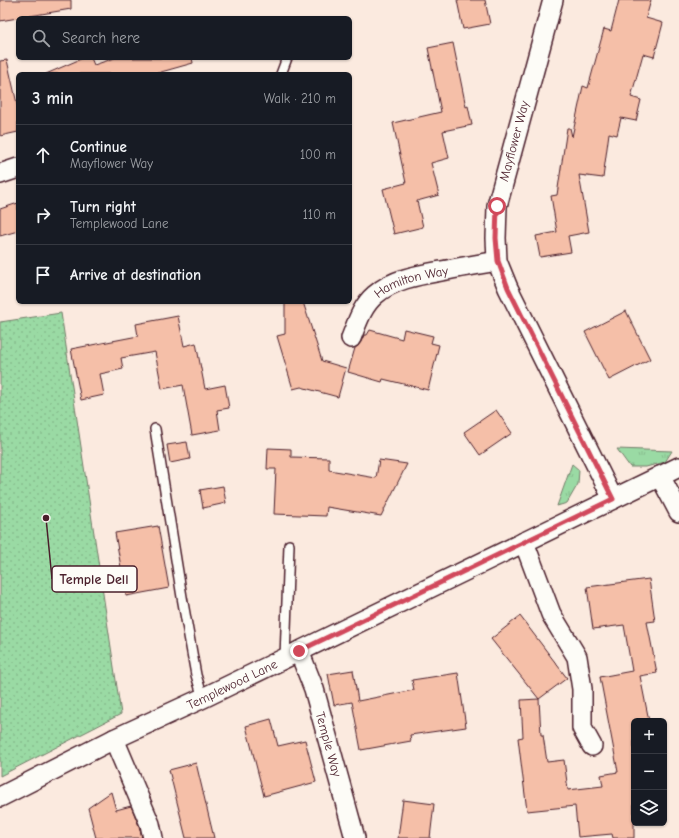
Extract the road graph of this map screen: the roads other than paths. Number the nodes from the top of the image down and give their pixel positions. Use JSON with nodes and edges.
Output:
{"nodes":[{"id":1,"x":552,"y":0,"type":"edge"},
{"id":2,"x":286,"y":60,"type":"edge"},
{"id":3,"x":282,"y":72,"type":"edge"},
{"id":4,"x":16,"y":169,"type":"edge"},
{"id":5,"x":0,"y":174,"type":"edge"},
{"id":6,"x":498,"y":261,"type":"junction"},
{"id":7,"x":351,"y":338,"type":"dead end"},
{"id":8,"x":155,"y":429,"type":"dead end"},
{"id":9,"x":679,"y":467,"type":"edge"},
{"id":10,"x":660,"y":476,"type":"junction"},
{"id":11,"x":613,"y":499,"type":"junction"},
{"id":12,"x":679,"y":512,"type":"edge"},
{"id":13,"x":524,"y":542,"type":"junction"},
{"id":14,"x":289,"y":544,"type":"dead end"},
{"id":15,"x":292,"y":655,"type":"junction"},
{"id":16,"x":203,"y":698,"type":"junction"},
{"id":17,"x":114,"y":739,"type":"junction"},
{"id":18,"x":592,"y":746,"type":"dead end"},
{"id":19,"x":0,"y":797,"type":"edge"},
{"id":20,"x":153,"y":838,"type":"edge"},
{"id":21,"x":355,"y":838,"type":"edge"}],
"edges":[{"from":1,"to":6,"type":"street","name":"Mayflower Way"},
{"from":2,"to":3,"type":"lane"},
{"from":4,"to":5,"type":"street"},
{"from":6,"to":7,"type":"street","name":"Hamilton Way"},
{"from":6,"to":11,"type":"street","name":"Mayflower Way"},
{"from":8,"to":16,"type":"lane"},
{"from":9,"to":10,"type":"street","name":"Templewood Lane"},
{"from":10,"to":11,"type":"street","name":"Templewood Lane"},
{"from":10,"to":12,"type":"street"},
{"from":11,"to":13,"type":"street","name":"Templewood Lane"},
{"from":13,"to":15,"type":"street","name":"Templewood Lane"},
{"from":13,"to":18,"type":"street"},
{"from":14,"to":15,"type":"lane"},
{"from":15,"to":16,"type":"street","name":"Templewood Lane"},
{"from":15,"to":21,"type":"street","name":"Temple Way"},
{"from":16,"to":17,"type":"street","name":"Templewood Lane"},
{"from":17,"to":19,"type":"street","name":"Templewood Lane"},
{"from":17,"to":20,"type":"street"}]}
